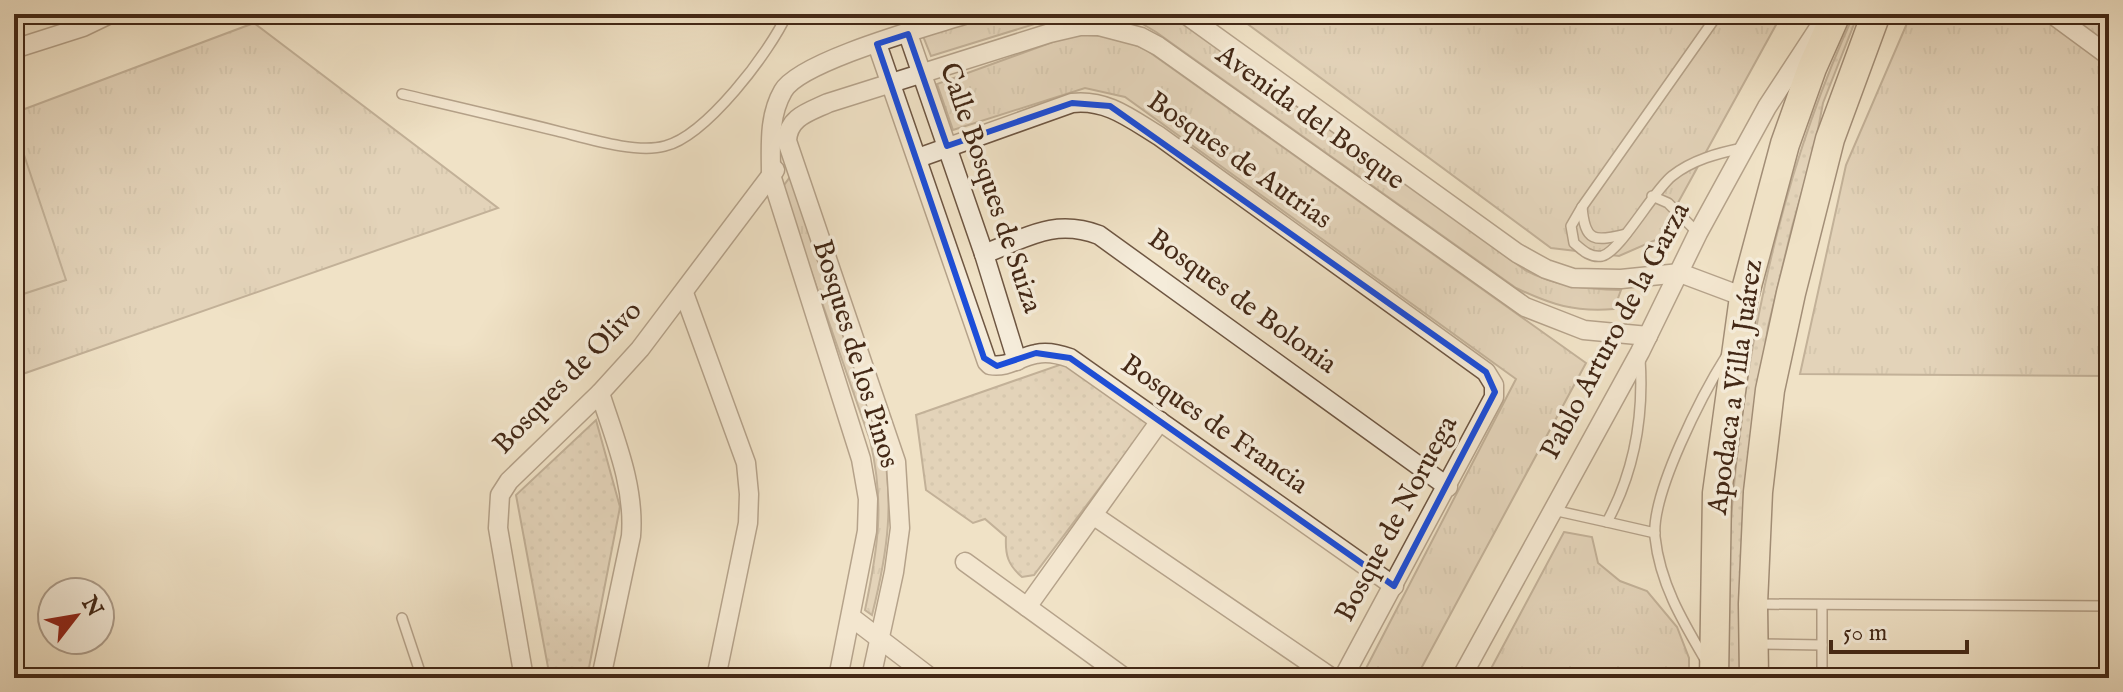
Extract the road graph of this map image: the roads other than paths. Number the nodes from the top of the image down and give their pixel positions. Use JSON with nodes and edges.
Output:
{"nodes":[{"id":1,"x":110,"y":14,"type":"edge"},
{"id":2,"x":787,"y":14,"type":"edge"},
{"id":3,"x":967,"y":14,"type":"edge"},
{"id":4,"x":1185,"y":14,"type":"edge"},
{"id":5,"x":1718,"y":14,"type":"edge"},
{"id":6,"x":1828,"y":14,"type":"edge"},
{"id":7,"x":1836,"y":14,"type":"edge"},
{"id":8,"x":1876,"y":14,"type":"edge"},
{"id":9,"x":2052,"y":14,"type":"edge"},
{"id":10,"x":908,"y":34,"type":"junction"},
{"id":11,"x":877,"y":44,"type":"junction"},
{"id":12,"x":14,"y":49,"type":"edge"},
{"id":13,"x":2109,"y":56,"type":"edge"},
{"id":14,"x":921,"y":72,"type":"junction"},
{"id":15,"x":891,"y":83,"type":"junction"},
{"id":16,"x":402,"y":94,"type":"dead end"},
{"id":17,"x":789,"y":127,"type":"joint"},
{"id":18,"x":947,"y":146,"type":"junction"},
{"id":19,"x":1746,"y":147,"type":"junction"},
{"id":20,"x":789,"y":152,"type":"junction"},
{"id":21,"x":918,"y":158,"type":"junction"},
{"id":22,"x":771,"y":175,"type":"junction"},
{"id":23,"x":1652,"y":196,"type":"junction"},
{"id":24,"x":1582,"y":207,"type":"junction"},
{"id":25,"x":1698,"y":233,"type":"junction"},
{"id":26,"x":1626,"y":234,"type":"junction"},
{"id":27,"x":984,"y":254,"type":"junction"},
{"id":28,"x":1680,"y":273,"type":"junction"},
{"id":29,"x":684,"y":293,"type":"junction"},
{"id":30,"x":1744,"y":297,"type":"junction"},
{"id":31,"x":1737,"y":339,"type":"junction"},
{"id":32,"x":1644,"y":344,"type":"junction"},
{"id":33,"x":1017,"y":361,"type":"junction"},
{"id":34,"x":990,"y":365,"type":"joint"},
{"id":35,"x":1494,"y":385,"type":"joint"},
{"id":36,"x":600,"y":393,"type":"junction"},
{"id":37,"x":1160,"y":421,"type":"junction"},
{"id":38,"x":1448,"y":487,"type":"junction"},
{"id":39,"x":1553,"y":510,"type":"junction"},
{"id":40,"x":1093,"y":515,"type":"junction"},
{"id":41,"x":1607,"y":522,"type":"junction"},
{"id":42,"x":1655,"y":533,"type":"junction"},
{"id":43,"x":965,"y":562,"type":"dead end"},
{"id":44,"x":1394,"y":586,"type":"junction"},
{"id":45,"x":1753,"y":604,"type":"junction"},
{"id":46,"x":1822,"y":605,"type":"junction"},
{"id":47,"x":2109,"y":606,"type":"edge"},
{"id":48,"x":1027,"y":607,"type":"junction"},
{"id":49,"x":851,"y":617,"type":"junction"},
{"id":50,"x":402,"y":618,"type":"dead end"},
{"id":51,"x":879,"y":639,"type":"junction"},
{"id":52,"x":1753,"y":644,"type":"junction"},
{"id":53,"x":1822,"y":645,"type":"junction"},
{"id":54,"x":1714,"y":676,"type":"edge"},
{"id":55,"x":422,"y":678,"type":"edge"},
{"id":56,"x":524,"y":678,"type":"edge"},
{"id":57,"x":601,"y":678,"type":"edge"},
{"id":58,"x":716,"y":678,"type":"edge"},
{"id":59,"x":838,"y":678,"type":"edge"},
{"id":60,"x":871,"y":678,"type":"edge"},
{"id":61,"x":931,"y":678,"type":"edge"},
{"id":62,"x":1125,"y":678,"type":"edge"},
{"id":63,"x":1332,"y":678,"type":"edge"},
{"id":64,"x":1343,"y":678,"type":"edge"},
{"id":65,"x":1461,"y":678,"type":"edge"},
{"id":66,"x":1754,"y":678,"type":"edge"},
{"id":67,"x":1822,"y":678,"type":"edge"}],
"edges":[{"from":1,"to":12,"type":"street"},
{"from":2,"to":16,"type":"lane"},
{"from":3,"to":10,"type":"street"},
{"from":4,"to":28,"type":"street","name":"Avenida del Bosque"},
{"from":5,"to":24,"type":"lane"},
{"from":6,"to":19,"type":"street","name":"Pablo Arturo de la Garza"},
{"from":7,"to":30,"type":"main road","name":"Apodaca a Villa Juárez"},
{"from":8,"to":45,"type":"main road","name":"Apodaca a Villa Juárez"},
{"from":9,"to":13,"type":"street"},
{"from":10,"to":11,"type":"street"},
{"from":10,"to":14,"type":"street","name":"Calle Bosques de Suiza"},
{"from":11,"to":15,"type":"street","name":"Calle Bosques de Suiza"},
{"from":11,"to":22,"type":"street","name":"Bosques de los Pinos"},
{"from":14,"to":15,"type":"street","name":"Avenida del Bosque"},
{"from":14,"to":18,"type":"street","name":"Calle Bosques de Suiza"},
{"from":14,"to":32,"type":"street","name":"Avenida del Bosque"},
{"from":15,"to":17,"type":"street","name":"Avenida del Bosque"},
{"from":15,"to":21,"type":"street","name":"Calle Bosques de Suiza"},
{"from":17,"to":20,"type":"street","name":"Bosques de los Pinos"},
{"from":18,"to":21,"type":"street","name":"Bosques de Autrias"},
{"from":18,"to":27,"type":"street","name":"Calle Bosques de Suiza"},
{"from":18,"to":35,"type":"street","name":"Bosques de Autrias"},
{"from":19,"to":23,"type":"lane"},
{"from":19,"to":25,"type":"street","name":"Pablo Arturo de la Garza"},
{"from":20,"to":22,"type":"street","name":"Bosques de Olivo"},
{"from":20,"to":51,"type":"street","name":"Bosques de los Pinos"},
{"from":21,"to":34,"type":"street","name":"Calle Bosques de Suiza"},
{"from":22,"to":29,"type":"street","name":"Bosques de Olivo"},
{"from":22,"to":49,"type":"street","name":"Bosques de los Pinos"},
{"from":23,"to":25,"type":"lane"},
{"from":23,"to":26,"type":"lane"},
{"from":24,"to":26,"type":"lane"},
{"from":24,"to":26,"type":"lane"},
{"from":25,"to":28,"type":"street","name":"Pablo Arturo de la Garza"},
{"from":27,"to":33,"type":"street","name":"Calle Bosques de Suiza"},
{"from":27,"to":38,"type":"street","name":"Bosques de Bolonia"},
{"from":28,"to":30,"type":"street"},
{"from":28,"to":32,"type":"street","name":"Pablo Arturo de la Garza"},
{"from":29,"to":36,"type":"street","name":"Bosques de Olivo"},
{"from":29,"to":58,"type":"street"},
{"from":30,"to":31,"type":"main road","name":"Apodaca a Villa Juárez"},
{"from":31,"to":42,"type":"lane"},
{"from":31,"to":54,"type":"main road","name":"Apodaca a Villa Juárez"},
{"from":32,"to":39,"type":"street","name":"Pablo Arturo de la Garza"},
{"from":32,"to":41,"type":"lane"},
{"from":33,"to":34,"type":"street","name":"Bosques de Francia"},
{"from":33,"to":37,"type":"street","name":"Bosques de Francia"},
{"from":35,"to":38,"type":"street","name":"Bosque de Noruega"},
{"from":36,"to":56,"type":"street","name":"Bosques de Olivo"},
{"from":36,"to":57,"type":"street"},
{"from":37,"to":40,"type":"street"},
{"from":37,"to":44,"type":"street","name":"Bosques de Francia"},
{"from":38,"to":44,"type":"street","name":"Bosque de Noruega"},
{"from":39,"to":41,"type":"lane"},
{"from":39,"to":65,"type":"street","name":"Pablo Arturo de la Garza"},
{"from":40,"to":48,"type":"street"},
{"from":40,"to":63,"type":"street"},
{"from":41,"to":42,"type":"lane"},
{"from":42,"to":54,"type":"lane"},
{"from":43,"to":48,"type":"street"},
{"from":44,"to":64,"type":"street","name":"Bosque de Noruega"},
{"from":45,"to":46,"type":"lane"},
{"from":45,"to":52,"type":"main road","name":"Apodaca a Villa Juárez"},
{"from":46,"to":47,"type":"lane"},
{"from":46,"to":53,"type":"lane"},
{"from":48,"to":62,"type":"street"},
{"from":49,"to":51,"type":"street"},
{"from":49,"to":59,"type":"street","name":"Bosques de los Pinos"},
{"from":50,"to":55,"type":"lane"},
{"from":51,"to":60,"type":"street","name":"Bosques de los Pinos"},
{"from":51,"to":61,"type":"street"},
{"from":52,"to":53,"type":"lane"},
{"from":52,"to":66,"type":"main road","name":"Apodaca a Villa Juárez"},
{"from":53,"to":67,"type":"lane"}]}
